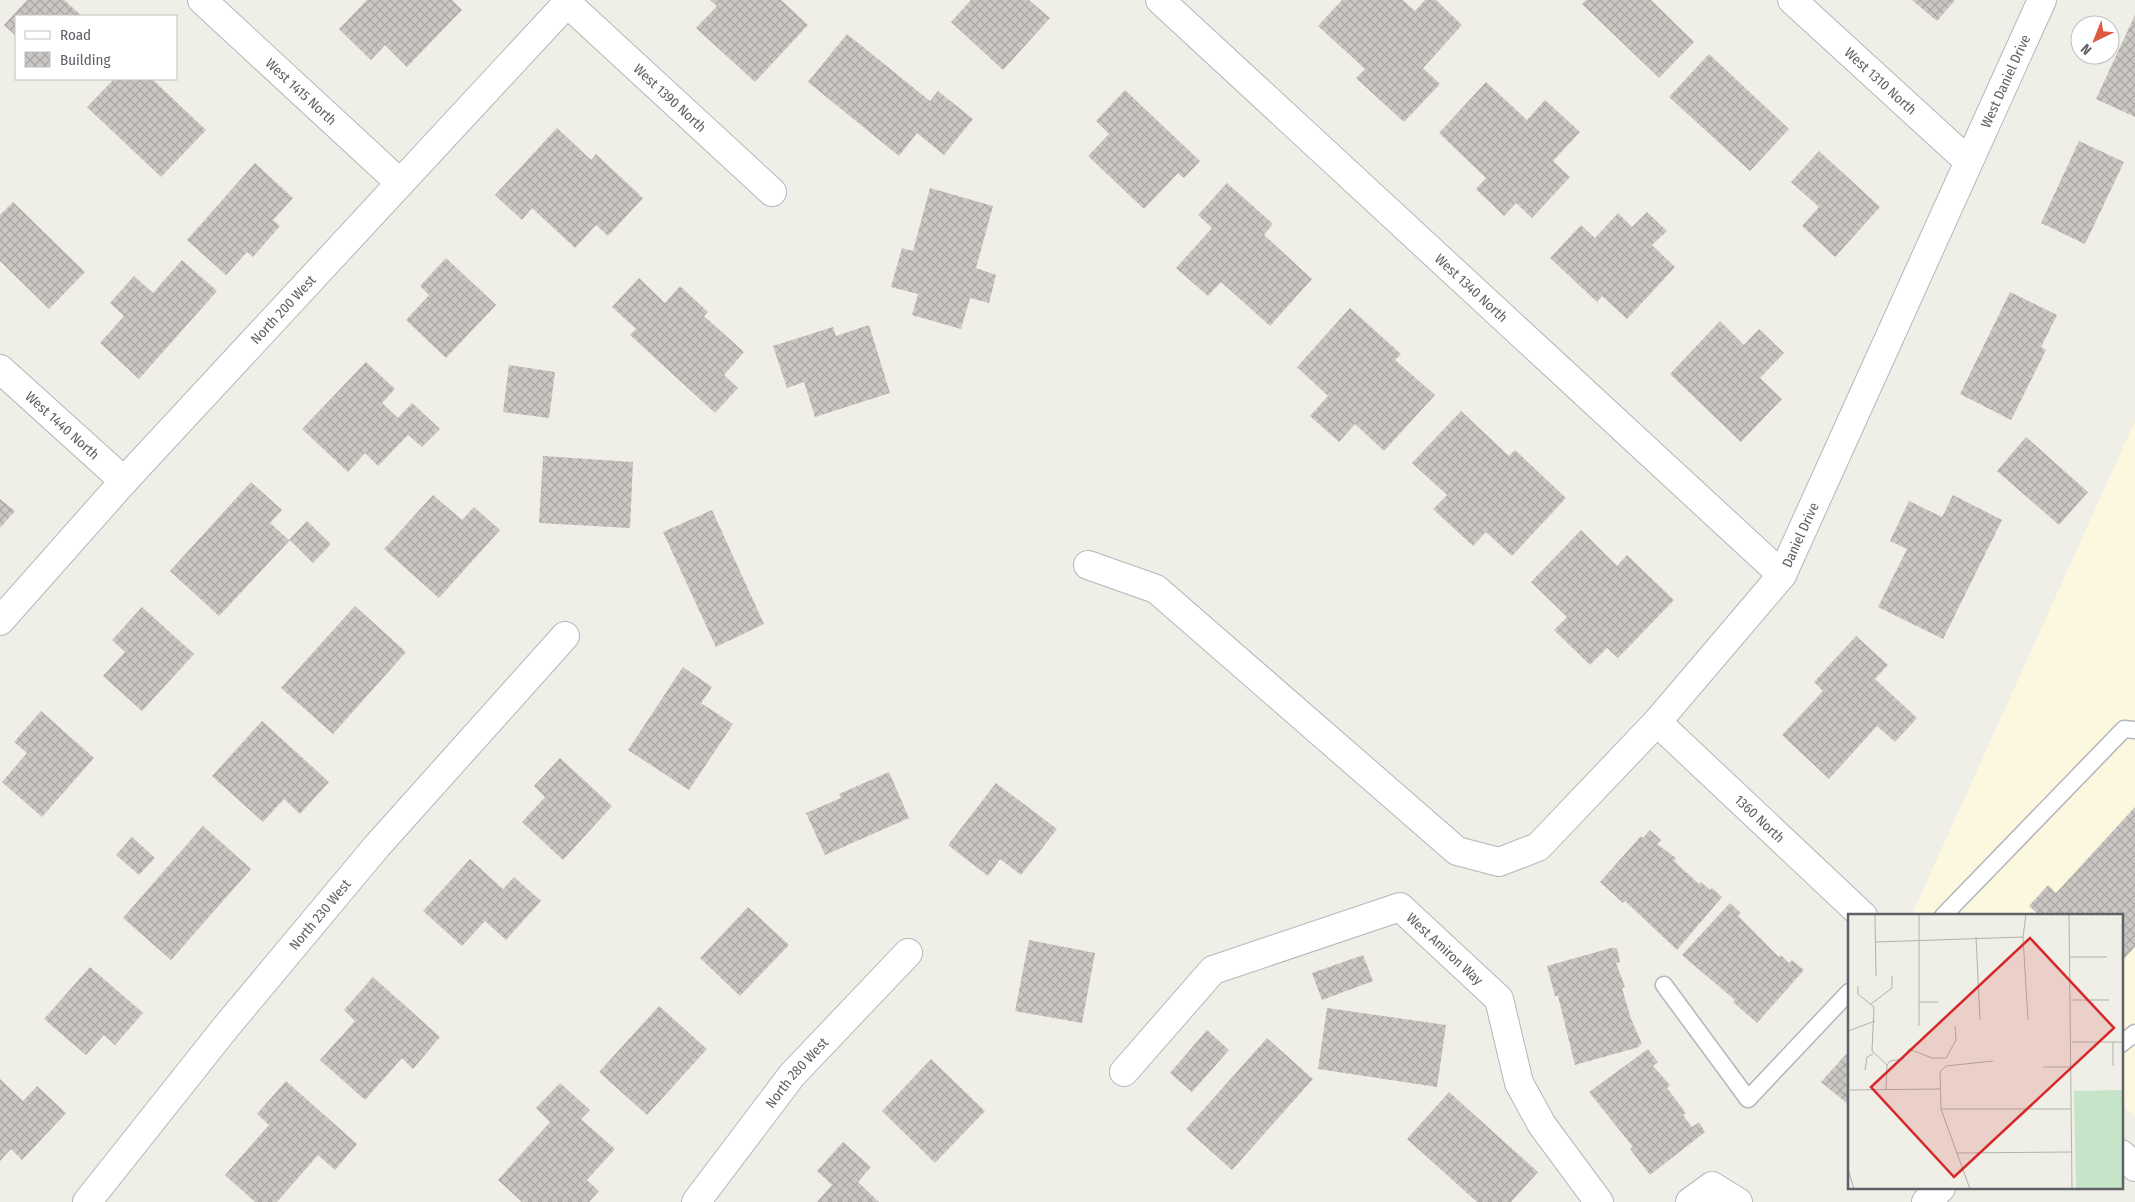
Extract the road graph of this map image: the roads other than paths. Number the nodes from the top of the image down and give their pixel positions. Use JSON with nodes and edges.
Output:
{"nodes":[{"id":1,"x":202,"y":0,"type":"edge"},
{"id":2,"x":1160,"y":0,"type":"edge"},
{"id":3,"x":1792,"y":0,"type":"edge"},
{"id":4,"x":2042,"y":0,"type":"edge"},
{"id":5,"x":569,"y":1,"type":"edge"},
{"id":6,"x":1968,"y":161,"type":"junction"},
{"id":7,"x":400,"y":183,"type":"junction"},
{"id":8,"x":772,"y":192,"type":"dead end"},
{"id":9,"x":0,"y":369,"type":"edge"},
{"id":10,"x":124,"y":481,"type":"junction"},
{"id":11,"x":1088,"y":566,"type":"dead end"},
{"id":12,"x":1782,"y":575,"type":"junction"},
{"id":13,"x":0,"y":621,"type":"edge"},
{"id":14,"x":565,"y":636,"type":"dead end"},
{"id":15,"x":1656,"y":722,"type":"junction"},
{"id":16,"x":2135,"y":730,"type":"edge"},
{"id":17,"x":1860,"y":914,"type":"edge"},
{"id":18,"x":1945,"y":914,"type":"edge"},
{"id":19,"x":908,"y":953,"type":"dead end"},
{"id":20,"x":1664,"y":985,"type":"dead end"},
{"id":21,"x":1848,"y":993,"type":"edge"},
{"id":22,"x":2135,"y":1033,"type":"edge"},
{"id":23,"x":2122,"y":1043,"type":"edge"},
{"id":24,"x":1124,"y":1072,"type":"dead end"},
{"id":25,"x":2122,"y":1155,"type":"edge"},
{"id":26,"x":2135,"y":1167,"type":"edge"},
{"id":27,"x":1939,"y":1190,"type":"edge"},
{"id":28,"x":87,"y":1202,"type":"edge"},
{"id":29,"x":696,"y":1202,"type":"edge"},
{"id":30,"x":1599,"y":1202,"type":"edge"},
{"id":31,"x":1690,"y":1202,"type":"edge"},
{"id":32,"x":1738,"y":1202,"type":"edge"},
{"id":33,"x":1926,"y":1202,"type":"edge"}],
"edges":[{"from":1,"to":7,"type":"street","name":"West 1415 North"},
{"from":2,"to":12,"type":"street","name":"West 1340 North"},
{"from":3,"to":6,"type":"street","name":"West 1310 North"},
{"from":4,"to":6,"type":"street","name":"West Daniel Drive"},
{"from":5,"to":7,"type":"street","name":"North 200 West"},
{"from":5,"to":8,"type":"street","name":"West 1390 North"},
{"from":6,"to":12,"type":"street","name":"Daniel Drive"},
{"from":7,"to":10,"type":"street","name":"North 200 West"},
{"from":9,"to":10,"type":"street","name":"West 1440 North"},
{"from":10,"to":13,"type":"street","name":"North 200 West"},
{"from":11,"to":15,"type":"street","name":"Daniel Drive"},
{"from":12,"to":15,"type":"street","name":"Daniel Drive"},
{"from":14,"to":28,"type":"street","name":"North 230 West"},
{"from":15,"to":17,"type":"street","name":"1360 North"},
{"from":16,"to":18,"type":"lane"},
{"from":19,"to":29,"type":"street","name":"North 280 West"},
{"from":20,"to":21,"type":"lane"},
{"from":22,"to":23,"type":"lane"},
{"from":24,"to":30,"type":"street","name":"West Amiron Way"},
{"from":25,"to":26,"type":"street"},
{"from":27,"to":33,"type":"street"},
{"from":31,"to":32,"type":"street"}]}
